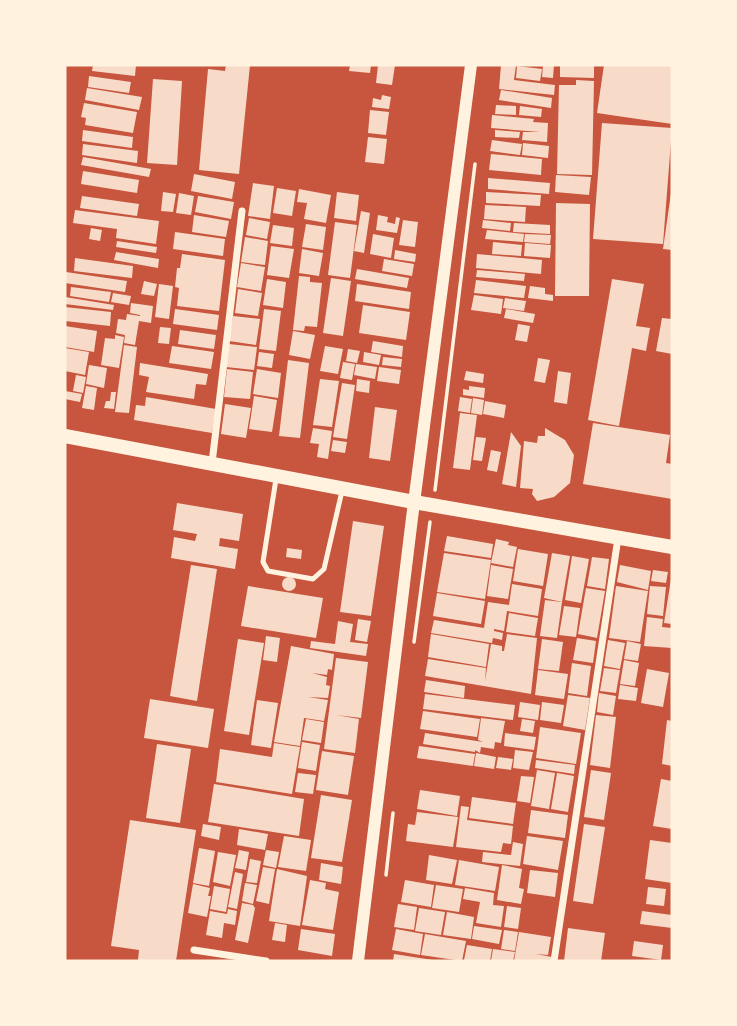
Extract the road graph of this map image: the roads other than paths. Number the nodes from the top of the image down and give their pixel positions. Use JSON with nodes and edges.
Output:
{"nodes":[{"id":1,"x":471,"y":65,"type":"edge"},
{"id":2,"x":242,"y":211,"type":"dead end"},
{"id":3,"x":65,"y":436,"type":"edge"},
{"id":4,"x":212,"y":464,"type":"junction"},
{"id":5,"x":276,"y":476,"type":"junction"},
{"id":6,"x":342,"y":489,"type":"junction"},
{"id":7,"x":414,"y":502,"type":"junction"},
{"id":8,"x":618,"y":538,"type":"junction"},
{"id":9,"x":672,"y":547,"type":"edge"},
{"id":10,"x":194,"y":950,"type":"dead end"},
{"id":11,"x":266,"y":961,"type":"edge"},
{"id":12,"x":358,"y":961,"type":"edge"},
{"id":13,"x":554,"y":961,"type":"edge"}],
"edges":[{"from":1,"to":7,"type":"street"},
{"from":2,"to":4,"type":"street"},
{"from":3,"to":4,"type":"main road"},
{"from":4,"to":5,"type":"main road"},
{"from":5,"to":6,"type":"main road"},
{"from":5,"to":6,"type":"lane"},
{"from":6,"to":7,"type":"main road"},
{"from":7,"to":8,"type":"main road"},
{"from":7,"to":12,"type":"street"},
{"from":8,"to":9,"type":"main road"},
{"from":8,"to":13,"type":"street"},
{"from":10,"to":11,"type":"street"}]}
